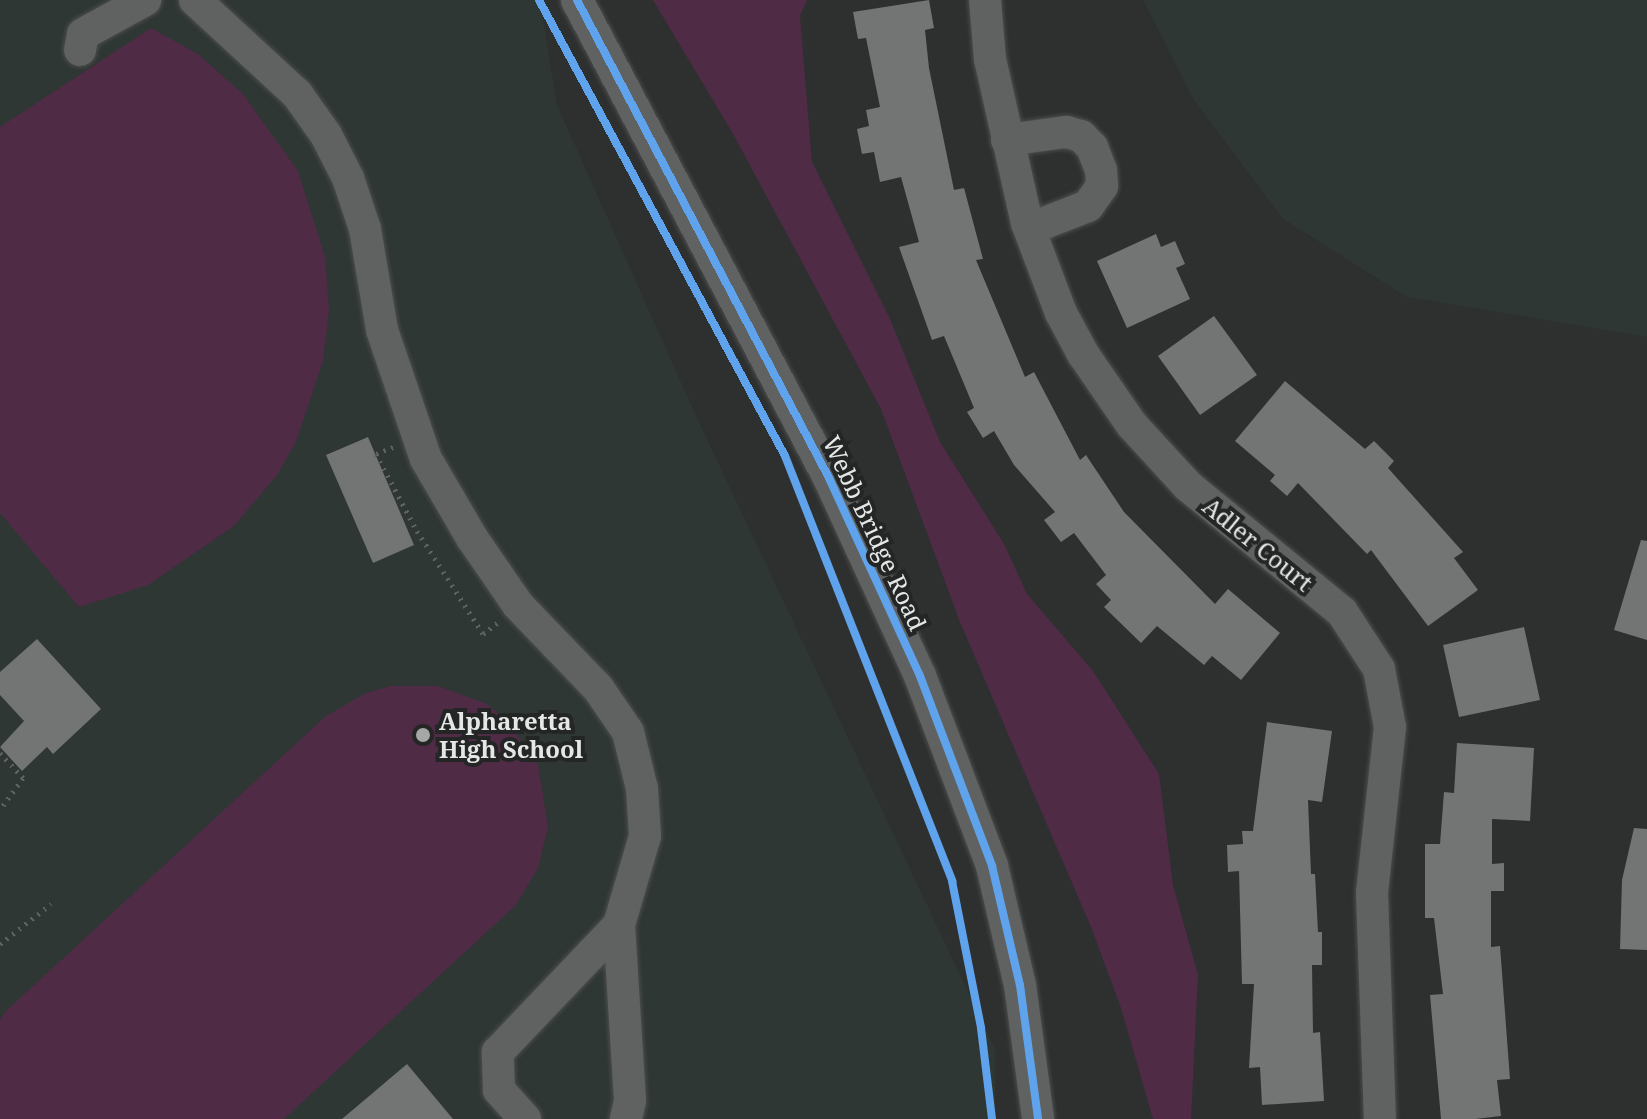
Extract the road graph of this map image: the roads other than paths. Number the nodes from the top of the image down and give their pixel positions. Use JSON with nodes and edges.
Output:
{"nodes":[{"id":1,"x":145,"y":0,"type":"edge"},
{"id":2,"x":195,"y":0,"type":"edge"},
{"id":3,"x":577,"y":0,"type":"edge"},
{"id":4,"x":985,"y":0,"type":"edge"},
{"id":5,"x":80,"y":50,"type":"dead end"},
{"id":6,"x":1007,"y":140,"type":"junction"},
{"id":7,"x":1029,"y":229,"type":"junction"},
{"id":8,"x":619,"y":925,"type":"junction"},
{"id":9,"x":525,"y":1119,"type":"edge"},
{"id":10,"x":626,"y":1119,"type":"edge"},
{"id":11,"x":1038,"y":1119,"type":"edge"},
{"id":12,"x":1380,"y":1119,"type":"edge"}],
"edges":[{"from":1,"to":5,"type":"street"},
{"from":2,"to":8,"type":"street"},
{"from":3,"to":11,"type":"street","name":"Webb Bridge Road"},
{"from":4,"to":6,"type":"street","name":"Adler Court"},
{"from":6,"to":7,"type":"street","name":"Adler Court"},
{"from":6,"to":7,"type":"street"},
{"from":7,"to":12,"type":"street","name":"Adler Court"},
{"from":8,"to":9,"type":"street"},
{"from":8,"to":10,"type":"street"}]}
